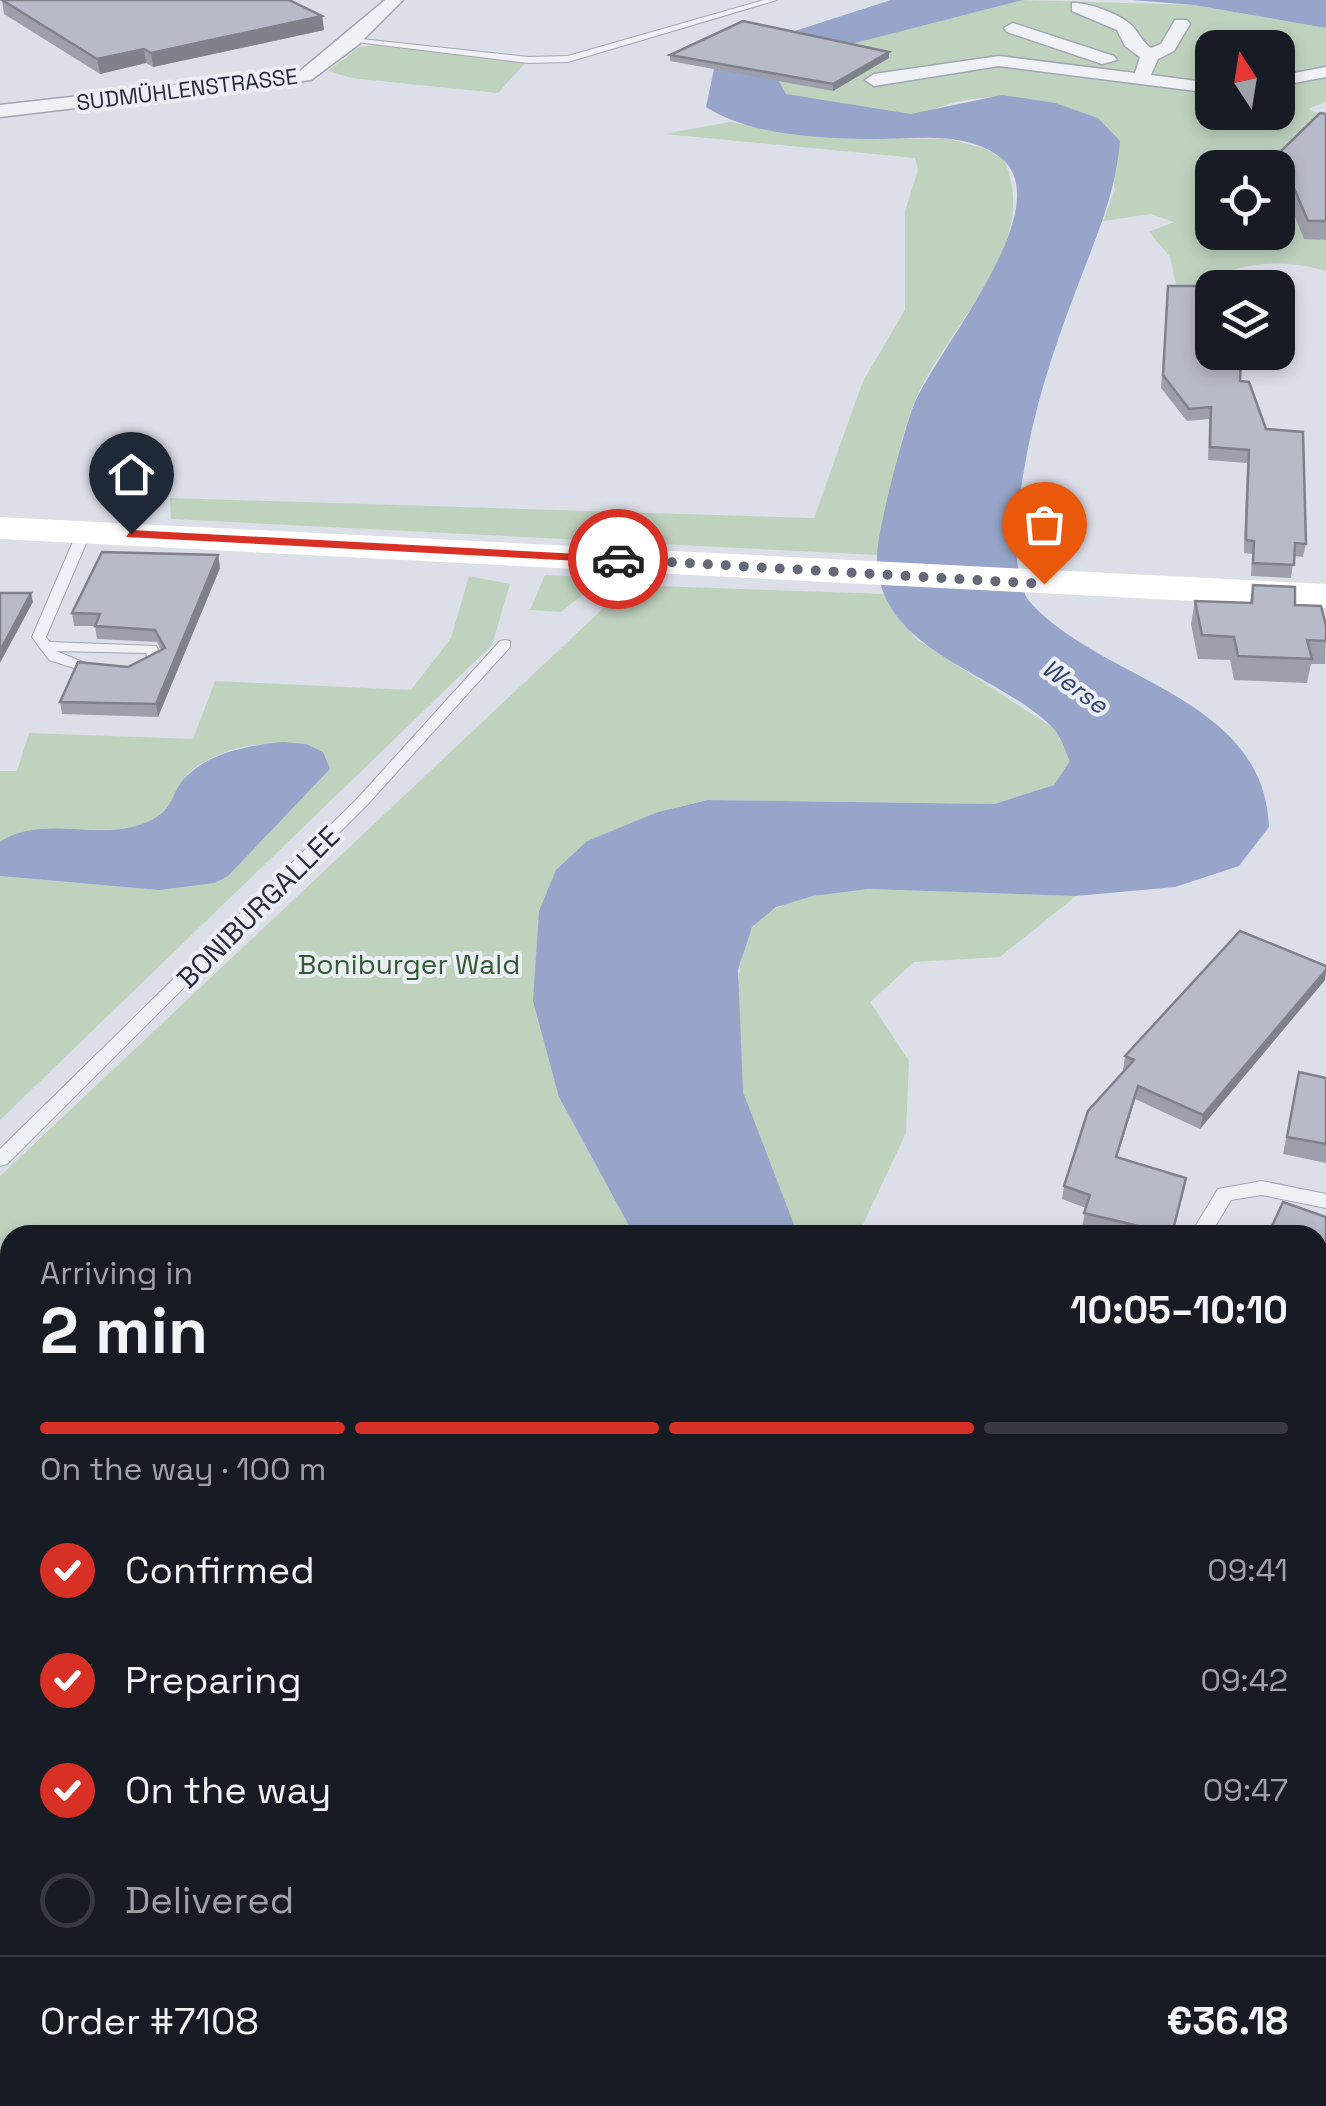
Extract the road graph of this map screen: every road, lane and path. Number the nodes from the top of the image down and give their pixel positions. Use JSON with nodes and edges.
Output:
{"nodes":[{"id":1,"x":395,"y":0,"type":"edge"},
{"id":2,"x":773,"y":0,"type":"edge"},
{"id":3,"x":1078,"y":7,"type":"dead end"},
{"id":4,"x":1181,"y":24,"type":"dead end"},
{"id":5,"x":1013,"y":28,"type":"dead end"},
{"id":6,"x":352,"y":41,"type":"junction"},
{"id":7,"x":1147,"y":64,"type":"junction"},
{"id":8,"x":1326,"y":72,"type":"edge"},
{"id":9,"x":1295,"y":78,"type":"edge"},
{"id":10,"x":874,"y":80,"type":"dead end"},
{"id":11,"x":1164,"y":84,"type":"junction"},
{"id":12,"x":1195,"y":87,"type":"edge"},
{"id":13,"x":0,"y":112,"type":"edge"},
{"id":14,"x":0,"y":528,"type":"edge"},
{"id":15,"x":84,"y":532,"type":"junction"},
{"id":16,"x":1326,"y":596,"type":"edge"},
{"id":17,"x":505,"y":644,"type":"dead end"},
{"id":18,"x":44,"y":646,"type":"junction"},
{"id":19,"x":0,"y":1160,"type":"edge"},
{"id":20,"x":1326,"y":1201,"type":"edge"},
{"id":21,"x":1206,"y":1225,"type":"edge"}],
"edges":[{"from":1,"to":6,"type":"street","name":"SUDMÜHLENSTRASSE"},
{"from":2,"to":6,"type":"lane"},
{"from":3,"to":7,"type":"street"},
{"from":4,"to":7,"type":"street"},
{"from":5,"to":7,"type":"street"},
{"from":6,"to":13,"type":"street","name":"SUDMÜHLENSTRASSE"},
{"from":7,"to":11,"type":"street"},
{"from":8,"to":9,"type":"street"},
{"from":10,"to":11,"type":"street"},
{"from":11,"to":12,"type":"street"},
{"from":14,"to":15,"type":"street"},
{"from":15,"to":16,"type":"street"},
{"from":15,"to":18,"type":"lane"},
{"from":17,"to":19,"type":"lane","name":"BONIBURGALLEE"},
{"from":18,"to":18,"type":"lane"},
{"from":20,"to":21,"type":"lane"}]}
